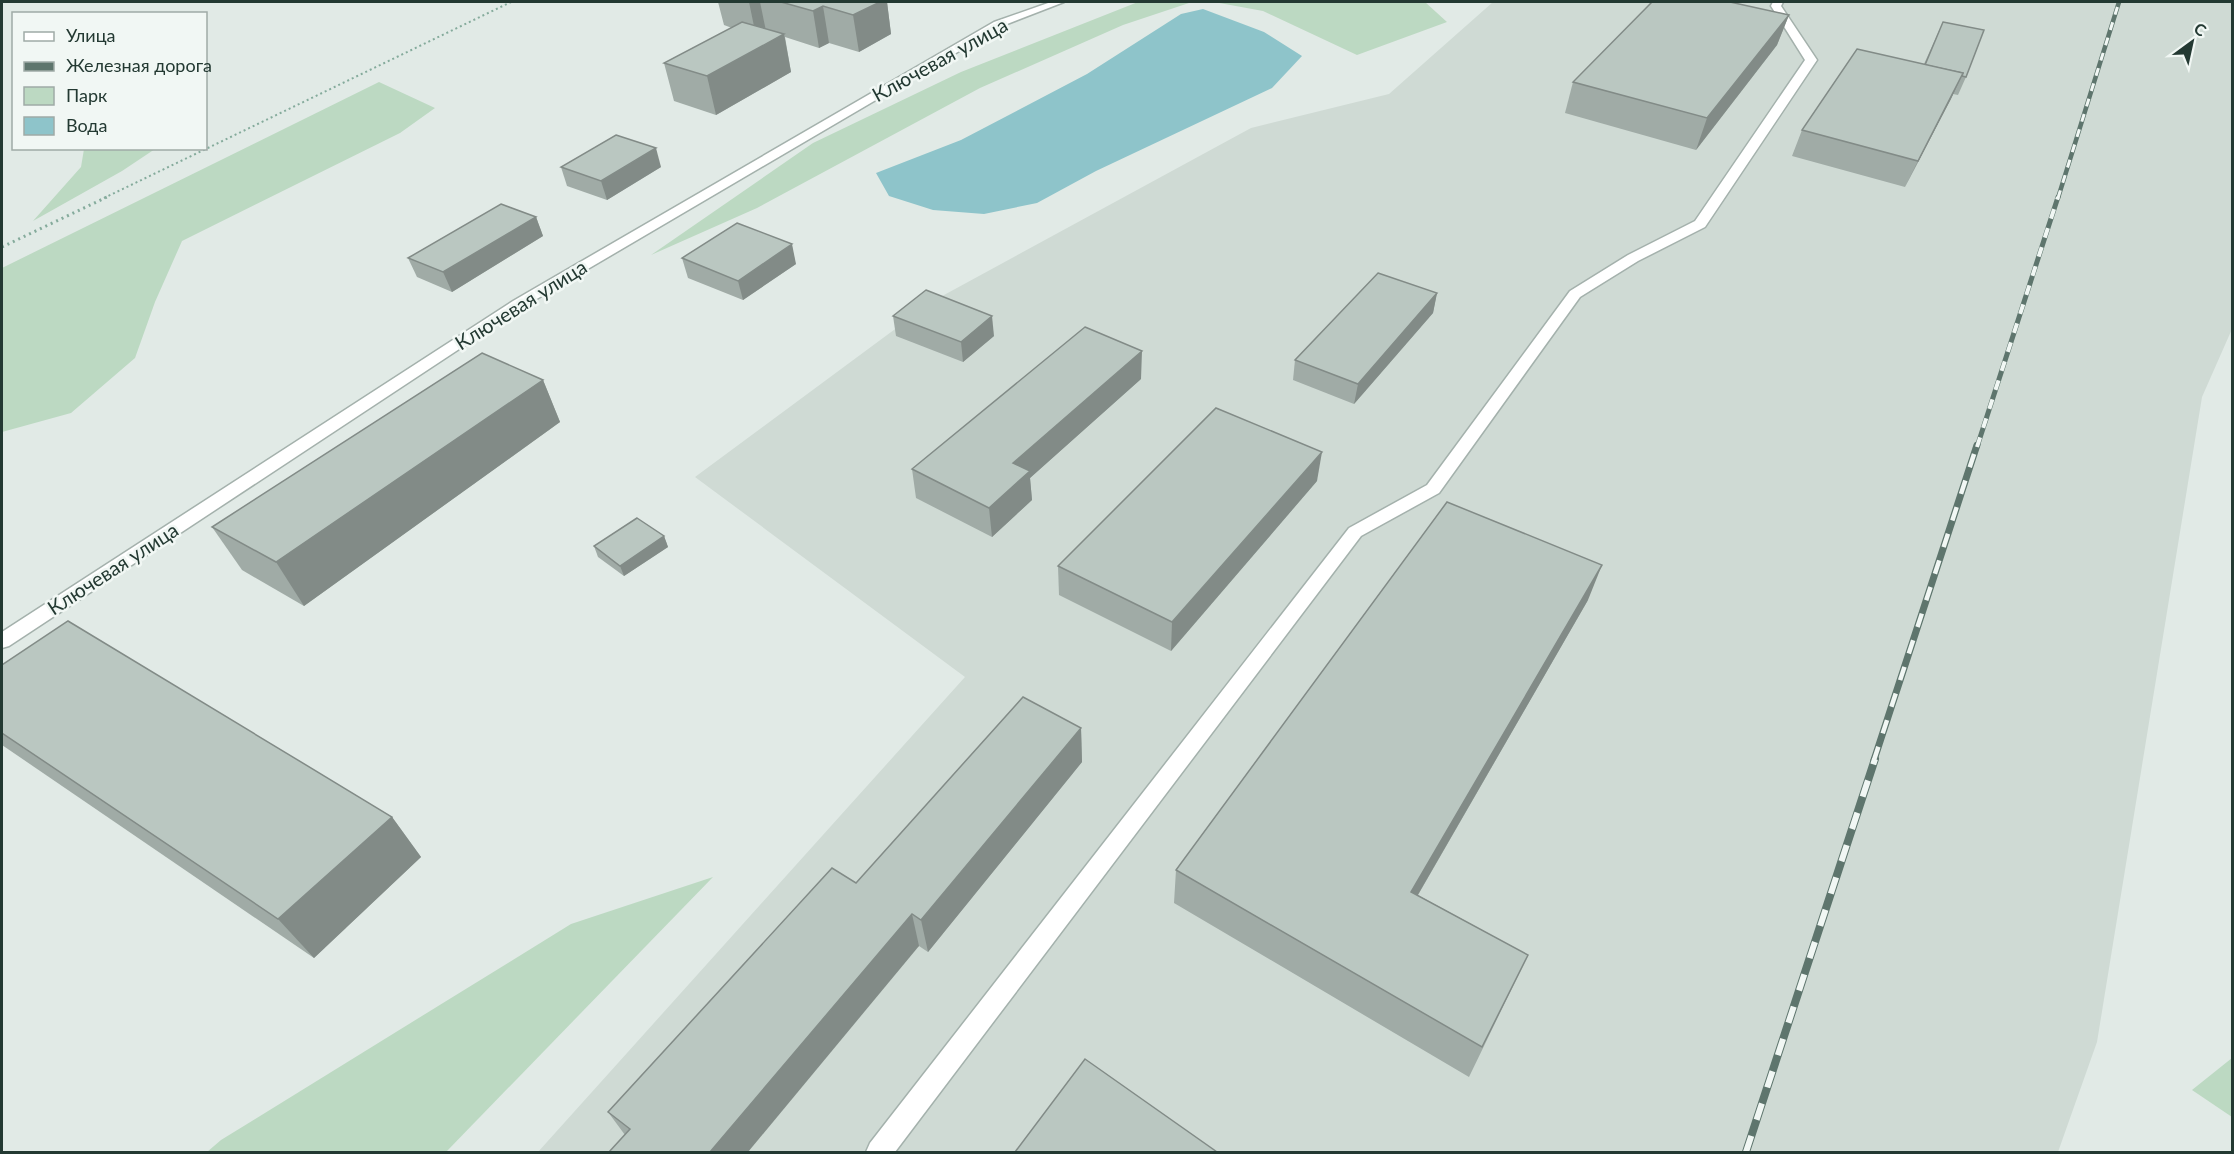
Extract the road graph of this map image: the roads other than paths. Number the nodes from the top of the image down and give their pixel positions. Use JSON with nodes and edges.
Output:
{"nodes":[{"id":1,"x":1059,"y":2,"type":"edge"},
{"id":2,"x":1778,"y":2,"type":"edge"},
{"id":3,"x":2,"y":641,"type":"edge"},
{"id":4,"x":879,"y":1152,"type":"edge"}],
"edges":[{"from":1,"to":3,"type":"street","name":"Ключевая улица"},
{"from":2,"to":4,"type":"street"}]}
